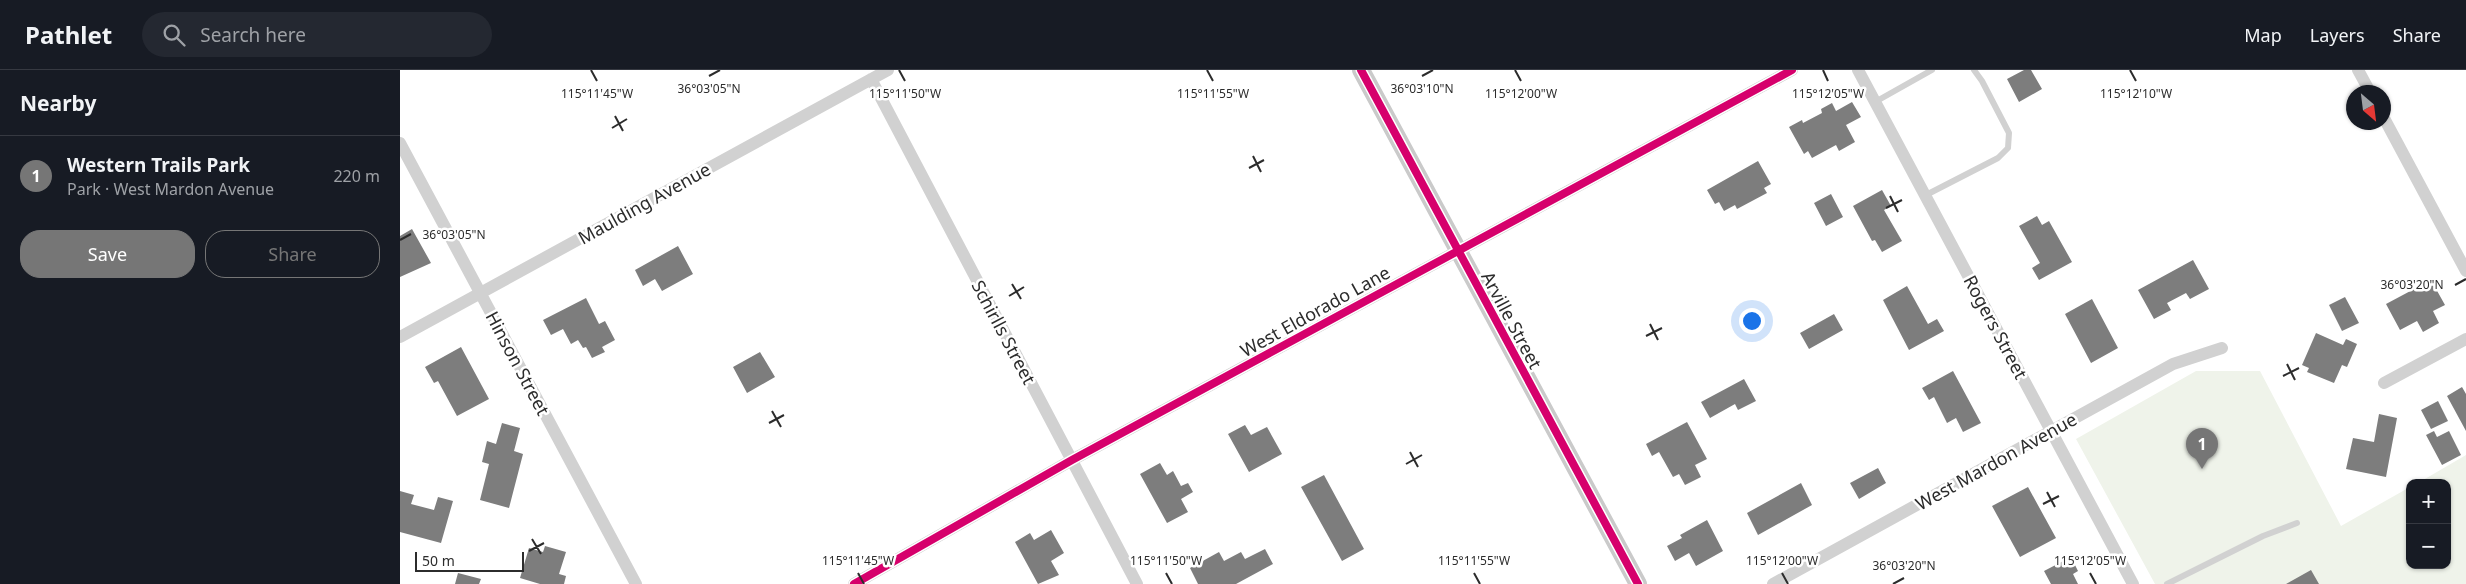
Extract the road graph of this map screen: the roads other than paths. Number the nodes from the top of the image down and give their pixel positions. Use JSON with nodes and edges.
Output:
{"nodes":[{"id":1,"x":888,"y":70,"type":"edge"},
{"id":2,"x":1361,"y":70,"type":"edge"},
{"id":3,"x":1792,"y":70,"type":"edge"},
{"id":4,"x":1858,"y":70,"type":"edge"},
{"id":5,"x":1932,"y":70,"type":"edge"},
{"id":6,"x":1974,"y":70,"type":"edge"},
{"id":7,"x":2358,"y":70,"type":"edge"},
{"id":8,"x":871,"y":79,"type":"junction"},
{"id":9,"x":2366,"y":85,"type":"edge"},
{"id":10,"x":1875,"y":102,"type":"junction"},
{"id":11,"x":2390,"y":130,"type":"edge"},
{"id":12,"x":400,"y":143,"type":"edge"},
{"id":13,"x":1926,"y":196,"type":"junction"},
{"id":14,"x":1457,"y":251,"type":"junction"},
{"id":15,"x":2466,"y":271,"type":"edge"},
{"id":16,"x":480,"y":292,"type":"junction"},
{"id":17,"x":400,"y":337,"type":"edge"},
{"id":18,"x":2466,"y":339,"type":"edge"},
{"id":19,"x":2222,"y":348,"type":"dead end"},
{"id":20,"x":2384,"y":383,"type":"dead end"},
{"id":21,"x":2051,"y":431,"type":"junction"},
{"id":22,"x":1072,"y":460,"type":"junction"},
{"id":23,"x":2297,"y":523,"type":"dead end"},
{"id":24,"x":636,"y":584,"type":"edge"},
{"id":25,"x":854,"y":584,"type":"edge"},
{"id":26,"x":1137,"y":584,"type":"edge"},
{"id":27,"x":1638,"y":584,"type":"edge"},
{"id":28,"x":1773,"y":584,"type":"edge"},
{"id":29,"x":2133,"y":584,"type":"edge"},
{"id":30,"x":2167,"y":584,"type":"edge"}],
"edges":[{"from":1,"to":8,"type":"street","name":"Maulding Avenue"},
{"from":2,"to":14,"type":"street","name":"Arville Street"},
{"from":3,"to":14,"type":"street","name":"West Eldorado Lane"},
{"from":4,"to":10,"type":"street","name":"Rogers Street"},
{"from":5,"to":10,"type":"lane"},
{"from":6,"to":13,"type":"lane"},
{"from":7,"to":9,"type":"street"},
{"from":8,"to":16,"type":"street","name":"Maulding Avenue"},
{"from":8,"to":22,"type":"street","name":"Schirlls Street"},
{"from":10,"to":13,"type":"street","name":"Rogers Street"},
{"from":11,"to":15,"type":"street"},
{"from":12,"to":16,"type":"street","name":"Hinson Street"},
{"from":13,"to":21,"type":"street","name":"Rogers Street"},
{"from":14,"to":22,"type":"street","name":"West Eldorado Lane"},
{"from":14,"to":27,"type":"street","name":"Arville Street"},
{"from":16,"to":17,"type":"street","name":"Maulding Avenue"},
{"from":16,"to":24,"type":"street","name":"Hinson Street"},
{"from":18,"to":20,"type":"street"},
{"from":19,"to":21,"type":"street","name":"West Mardon Avenue"},
{"from":21,"to":28,"type":"street","name":"West Mardon Avenue"},
{"from":21,"to":29,"type":"street","name":"Rogers Street"},
{"from":22,"to":25,"type":"street","name":"West Eldorado Lane"},
{"from":22,"to":26,"type":"street","name":"Schirlls Street"},
{"from":23,"to":30,"type":"lane"}]}
